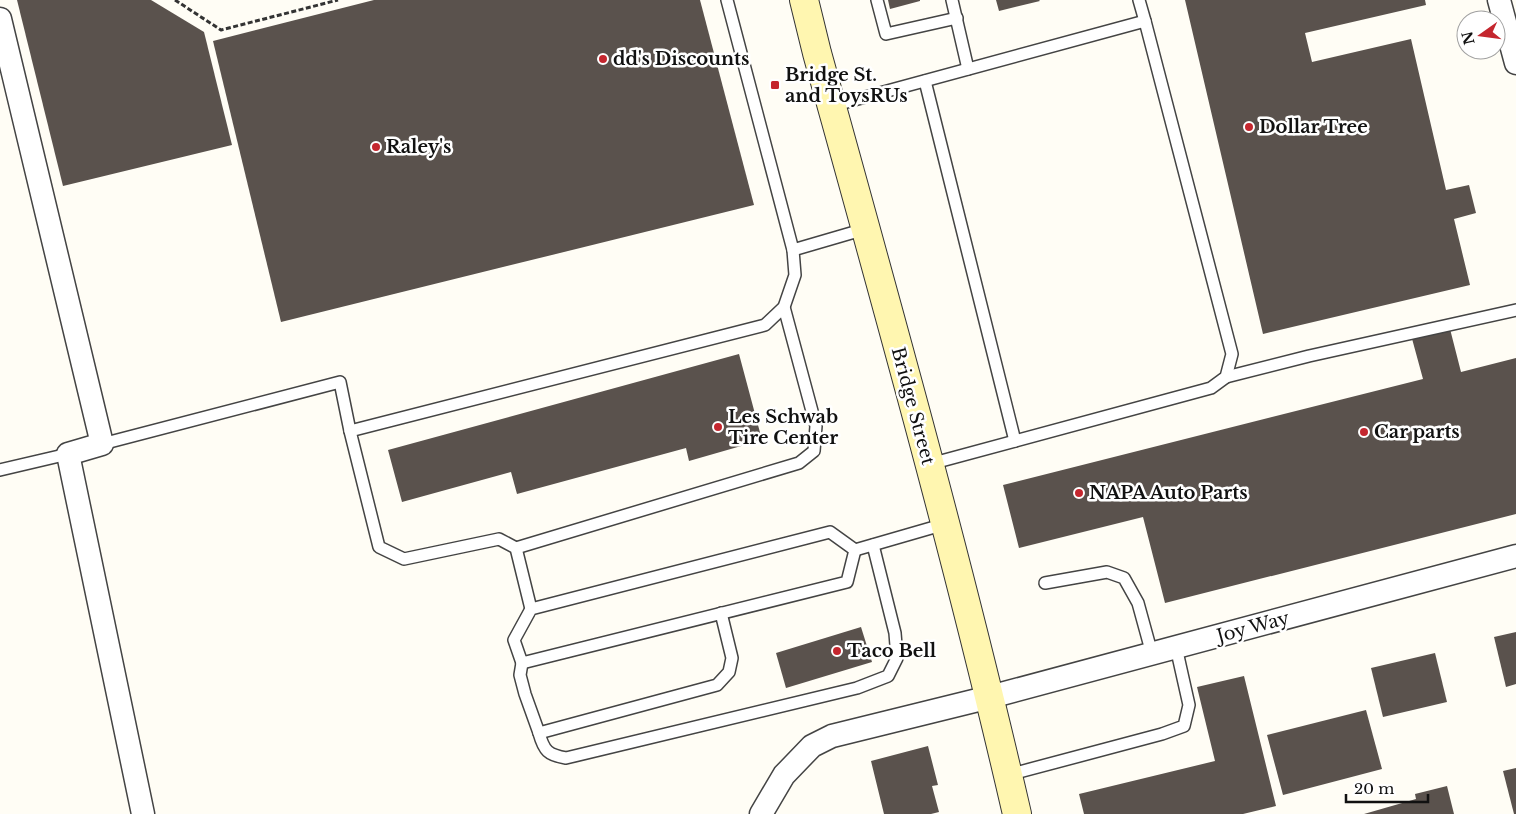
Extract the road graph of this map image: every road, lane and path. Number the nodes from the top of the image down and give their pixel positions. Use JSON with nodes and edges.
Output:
{"nodes":[{"id":1,"x":175,"y":0,"type":"edge"},
{"id":2,"x":338,"y":0,"type":"edge"},
{"id":3,"x":727,"y":0,"type":"edge"},
{"id":4,"x":804,"y":0,"type":"edge"},
{"id":5,"x":877,"y":0,"type":"edge"},
{"id":6,"x":952,"y":0,"type":"edge"},
{"id":7,"x":1139,"y":0,"type":"edge"},
{"id":8,"x":1499,"y":0,"type":"edge"},
{"id":9,"x":956,"y":18,"type":"junction"},
{"id":10,"x":0,"y":19,"type":"edge"},
{"id":11,"x":1145,"y":21,"type":"junction"},
{"id":12,"x":1513,"y":39,"type":"edge"},
{"id":13,"x":1516,"y":63,"type":"edge"},
{"id":14,"x":968,"y":69,"type":"junction"},
{"id":15,"x":925,"y":81,"type":"junction"},
{"id":16,"x":832,"y":106,"type":"junction"},
{"id":17,"x":865,"y":229,"type":"junction"},
{"id":18,"x":792,"y":250,"type":"junction"},
{"id":19,"x":784,"y":306,"type":"junction"},
{"id":20,"x":1516,"y":310,"type":"edge"},
{"id":21,"x":1226,"y":377,"type":"junction"},
{"id":22,"x":350,"y":431,"type":"junction"},
{"id":23,"x":1015,"y":441,"type":"junction"},
{"id":24,"x":102,"y":444,"type":"junction"},
{"id":25,"x":68,"y":454,"type":"junction"},
{"id":26,"x":929,"y":464,"type":"junction"},
{"id":27,"x":0,"y":470,"type":"edge"},
{"id":28,"x":945,"y":524,"type":"junction"},
{"id":29,"x":873,"y":545,"type":"junction"},
{"id":30,"x":516,"y":548,"type":"junction"},
{"id":31,"x":855,"y":550,"type":"junction"},
{"id":32,"x":1516,"y":556,"type":"edge"},
{"id":33,"x":1045,"y":583,"type":"dead end"},
{"id":34,"x":531,"y":609,"type":"junction"},
{"id":35,"x":721,"y":613,"type":"junction"},
{"id":36,"x":1176,"y":647,"type":"junction"},
{"id":37,"x":1152,"y":654,"type":"junction"},
{"id":38,"x":522,"y":663,"type":"junction"},
{"id":39,"x":990,"y":697,"type":"junction"},
{"id":40,"x":538,"y":733,"type":"junction"},
{"id":41,"x":1008,"y":775,"type":"junction"},
{"id":42,"x":143,"y":814,"type":"edge"},
{"id":43,"x":761,"y":814,"type":"edge"},
{"id":44,"x":1017,"y":814,"type":"edge"}],
"edges":[{"from":1,"to":2,"type":"path"},
{"from":3,"to":18,"type":"lane"},
{"from":4,"to":16,"type":"main road","name":"Bridge Street"},
{"from":5,"to":9,"type":"lane"},
{"from":6,"to":9,"type":"lane"},
{"from":7,"to":11,"type":"lane"},
{"from":8,"to":12,"type":"street"},
{"from":9,"to":14,"type":"lane"},
{"from":10,"to":24,"type":"street"},
{"from":11,"to":14,"type":"lane"},
{"from":11,"to":21,"type":"lane"},
{"from":12,"to":13,"type":"street"},
{"from":14,"to":15,"type":"lane"},
{"from":15,"to":16,"type":"lane"},
{"from":15,"to":23,"type":"lane"},
{"from":16,"to":17,"type":"main road","name":"Bridge Street"},
{"from":17,"to":18,"type":"lane"},
{"from":17,"to":26,"type":"main road","name":"Bridge Street"},
{"from":18,"to":19,"type":"lane"},
{"from":19,"to":22,"type":"lane"},
{"from":19,"to":30,"type":"lane"},
{"from":20,"to":21,"type":"lane"},
{"from":21,"to":23,"type":"lane"},
{"from":22,"to":24,"type":"lane"},
{"from":22,"to":30,"type":"lane"},
{"from":23,"to":26,"type":"lane"},
{"from":24,"to":25,"type":"street"},
{"from":25,"to":27,"type":"lane"},
{"from":25,"to":42,"type":"street"},
{"from":26,"to":28,"type":"main road","name":"Bridge Street"},
{"from":28,"to":29,"type":"lane"},
{"from":28,"to":39,"type":"main road","name":"Bridge Street"},
{"from":29,"to":31,"type":"lane"},
{"from":29,"to":40,"type":"lane"},
{"from":30,"to":34,"type":"lane"},
{"from":31,"to":34,"type":"lane"},
{"from":31,"to":35,"type":"lane"},
{"from":32,"to":36,"type":"street","name":"Joy Way"},
{"from":33,"to":37,"type":"lane"},
{"from":34,"to":38,"type":"lane"},
{"from":35,"to":38,"type":"lane"},
{"from":35,"to":40,"type":"lane"},
{"from":36,"to":37,"type":"street","name":"Joy Way"},
{"from":36,"to":41,"type":"lane"},
{"from":37,"to":39,"type":"street","name":"Joy Way"},
{"from":38,"to":40,"type":"lane"},
{"from":39,"to":41,"type":"main road","name":"Bridge Street"},
{"from":39,"to":43,"type":"street","name":"Joy Way"},
{"from":41,"to":44,"type":"main road","name":"Bridge Street"}]}
